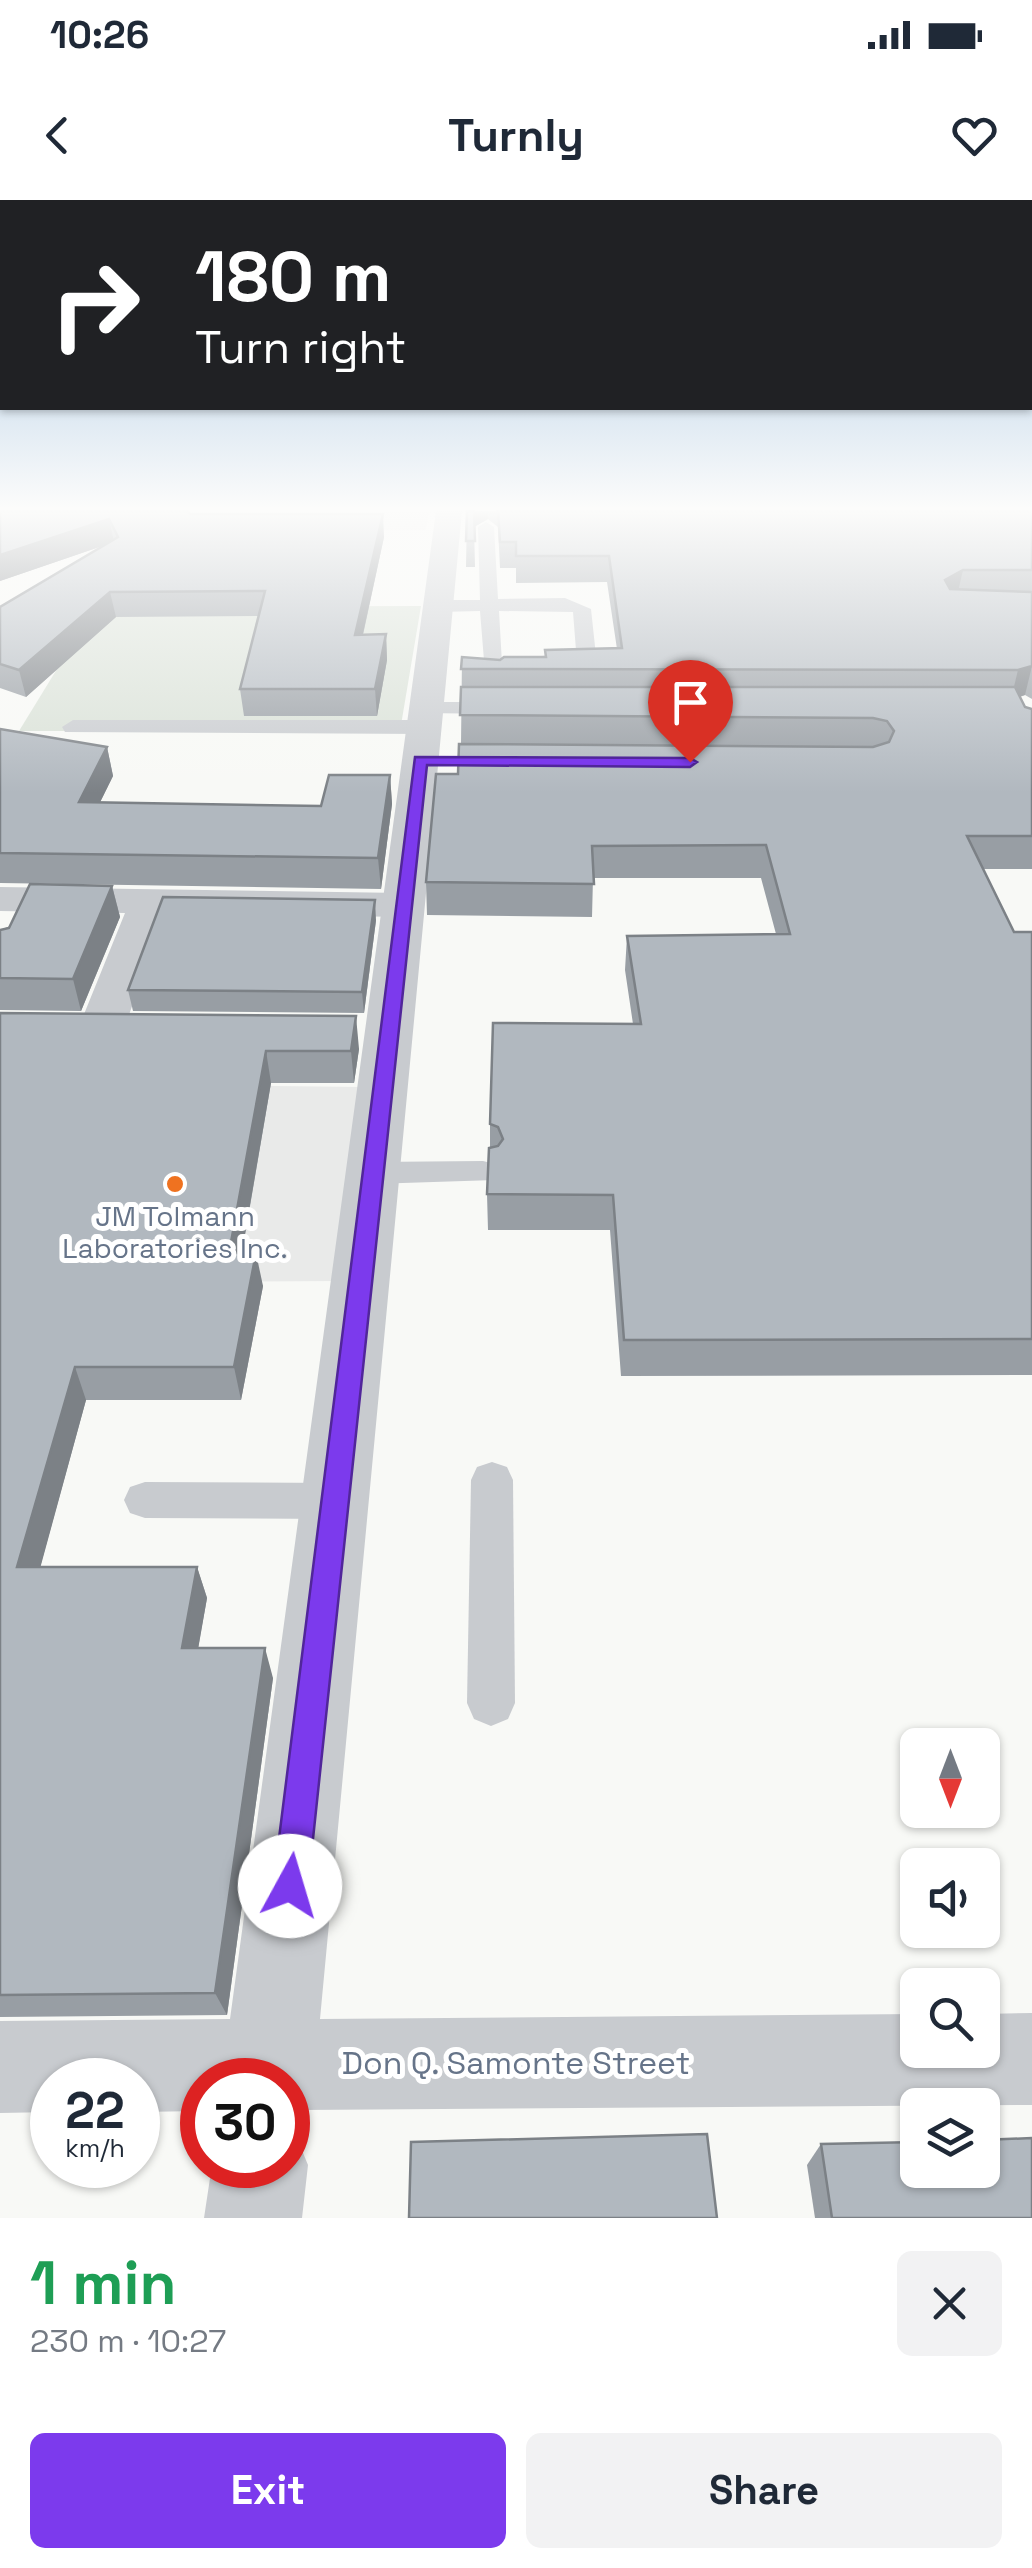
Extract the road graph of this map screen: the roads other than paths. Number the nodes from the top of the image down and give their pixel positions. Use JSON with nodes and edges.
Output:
{"nodes":[{"id":1,"x":506,"y":605,"type":"edge"},
{"id":2,"x":569,"y":605,"type":"edge"},
{"id":3,"x":464,"y":606,"type":"junction"},
{"id":4,"x":526,"y":708,"type":"edge"},
{"id":5,"x":74,"y":726,"type":"dead end"},
{"id":6,"x":432,"y":739,"type":"junction"},
{"id":7,"x":150,"y":901,"type":"junction"},
{"id":8,"x":403,"y":904,"type":"junction"},
{"id":9,"x":9,"y":910,"type":"edge"},
{"id":10,"x":103,"y":1029,"type":"edge"},
{"id":11,"x":483,"y":1172,"type":"edge"},
{"id":12,"x":372,"y":1173,"type":"junction"},
{"id":13,"x":492,"y":1480,"type":"dead end"},
{"id":14,"x":145,"y":1500,"type":"dead end"},
{"id":15,"x":335,"y":1501,"type":"junction"},
{"id":16,"x":491,"y":1703,"type":"dead end"},
{"id":17,"x":271,"y":2058,"type":"edge"},
{"id":18,"x":1032,"y":2059,"type":"edge"},
{"id":19,"x":0,"y":2067,"type":"edge"},
{"id":20,"x":180,"y":2071,"type":"edge"},
{"id":21,"x":310,"y":2072,"type":"edge"},
{"id":22,"x":257,"y":2188,"type":"edge"},
{"id":23,"x":253,"y":2218,"type":"edge"}],
"edges":[{"from":1,"to":3,"type":"lane"},
{"from":2,"to":3,"type":"lane"},
{"from":3,"to":6,"type":"street"},
{"from":4,"to":6,"type":"lane"},
{"from":5,"to":6,"type":"lane"},
{"from":6,"to":8,"type":"street"},
{"from":7,"to":8,"type":"street"},
{"from":7,"to":9,"type":"street"},
{"from":7,"to":10,"type":"street"},
{"from":8,"to":12,"type":"street"},
{"from":11,"to":12,"type":"lane"},
{"from":12,"to":15,"type":"street"},
{"from":13,"to":16,"type":"lane"},
{"from":14,"to":15,"type":"lane"},
{"from":15,"to":17,"type":"street"},
{"from":18,"to":21,"type":"street","name":"Don Q. Samonte Street"},
{"from":19,"to":20,"type":"street","name":"Don Q. Samonte Street"},
{"from":22,"to":23,"type":"street"}]}
